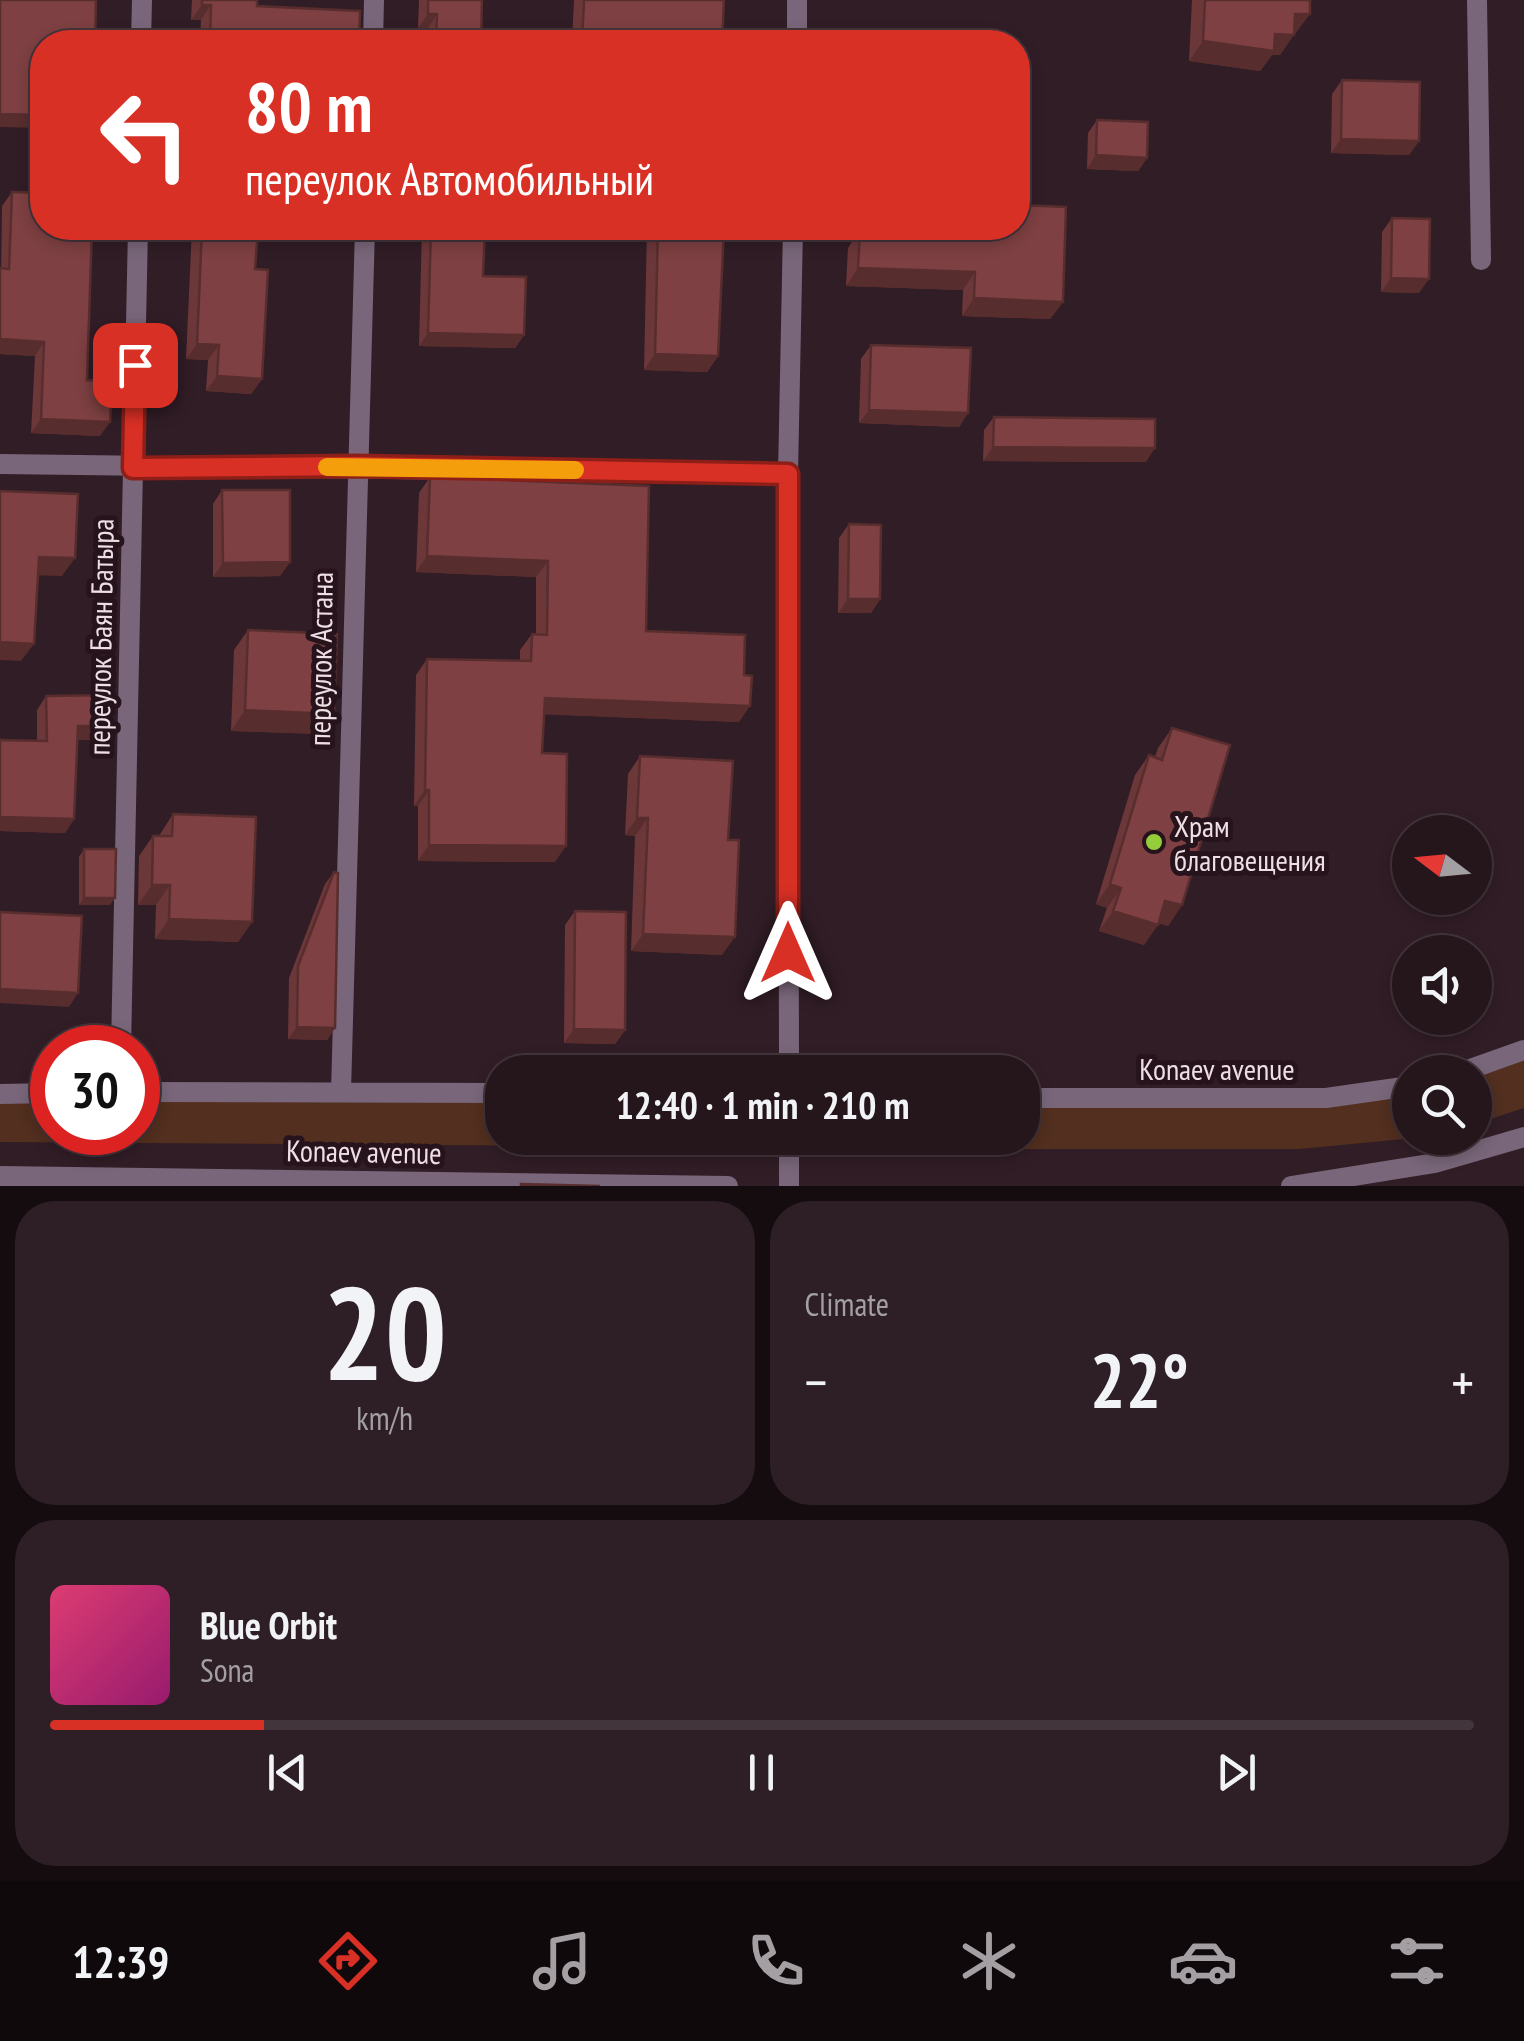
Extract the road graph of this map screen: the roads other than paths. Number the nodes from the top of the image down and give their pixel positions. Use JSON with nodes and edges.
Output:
{"nodes":[{"id":1,"x":142,"y":0,"type":"edge"},
{"id":2,"x":374,"y":0,"type":"edge"},
{"id":3,"x":798,"y":0,"type":"edge"},
{"id":4,"x":1477,"y":0,"type":"edge"},
{"id":5,"x":141,"y":30,"type":"edge"},
{"id":6,"x":373,"y":30,"type":"edge"},
{"id":7,"x":797,"y":30,"type":"edge"},
{"id":8,"x":138,"y":240,"type":"edge"},
{"id":9,"x":364,"y":240,"type":"edge"},
{"id":10,"x":793,"y":240,"type":"edge"},
{"id":11,"x":1481,"y":260,"type":"dead end"},
{"id":12,"x":0,"y":464,"type":"edge"},
{"id":13,"x":355,"y":466,"type":"junction"},
{"id":14,"x":133,"y":468,"type":"junction"},
{"id":15,"x":788,"y":474,"type":"junction"},
{"id":16,"x":121,"y":1025,"type":"edge"},
{"id":17,"x":1524,"y":1050,"type":"edge"},
{"id":18,"x":789,"y":1055,"type":"edge"},
{"id":19,"x":1492,"y":1061,"type":"edge"},
{"id":20,"x":1392,"y":1089,"type":"edge"},
{"id":21,"x":160,"y":1092,"type":"edge"},
{"id":22,"x":341,"y":1092,"type":"junction"},
{"id":23,"x":30,"y":1093,"type":"edge"},
{"id":24,"x":485,"y":1093,"type":"edge"},
{"id":25,"x":0,"y":1094,"type":"edge"},
{"id":26,"x":1040,"y":1098,"type":"edge"},
{"id":27,"x":1524,"y":1137,"type":"edge"},
{"id":28,"x":789,"y":1155,"type":"edge"},
{"id":29,"x":0,"y":1176,"type":"edge"},
{"id":30,"x":728,"y":1186,"type":"edge"},
{"id":31,"x":789,"y":1186,"type":"edge"},
{"id":32,"x":1292,"y":1186,"type":"edge"}],
"edges":[{"from":1,"to":5,"type":"street"},
{"from":2,"to":6,"type":"street"},
{"from":3,"to":7,"type":"street"},
{"from":4,"to":11,"type":"street"},
{"from":8,"to":14,"type":"street","name":"переулок Баян Батыра"},
{"from":9,"to":13,"type":"street","name":"переулок Астана"},
{"from":10,"to":15,"type":"street"},
{"from":12,"to":14,"type":"street"},
{"from":13,"to":14,"type":"street"},
{"from":13,"to":15,"type":"street"},
{"from":13,"to":22,"type":"street","name":"переулок Астана"},
{"from":14,"to":16,"type":"street","name":"переулок Баян Батыра"},
{"from":15,"to":18,"type":"street"},
{"from":17,"to":19,"type":"street"},
{"from":20,"to":26,"type":"street","name":"Konaev avenue"},
{"from":21,"to":22,"type":"street","name":"Konaev avenue"},
{"from":22,"to":24,"type":"street","name":"Konaev avenue"},
{"from":23,"to":25,"type":"street"},
{"from":27,"to":32,"type":"street"},
{"from":28,"to":31,"type":"street"},
{"from":29,"to":30,"type":"street","name":"Konaev avenue"}]}
